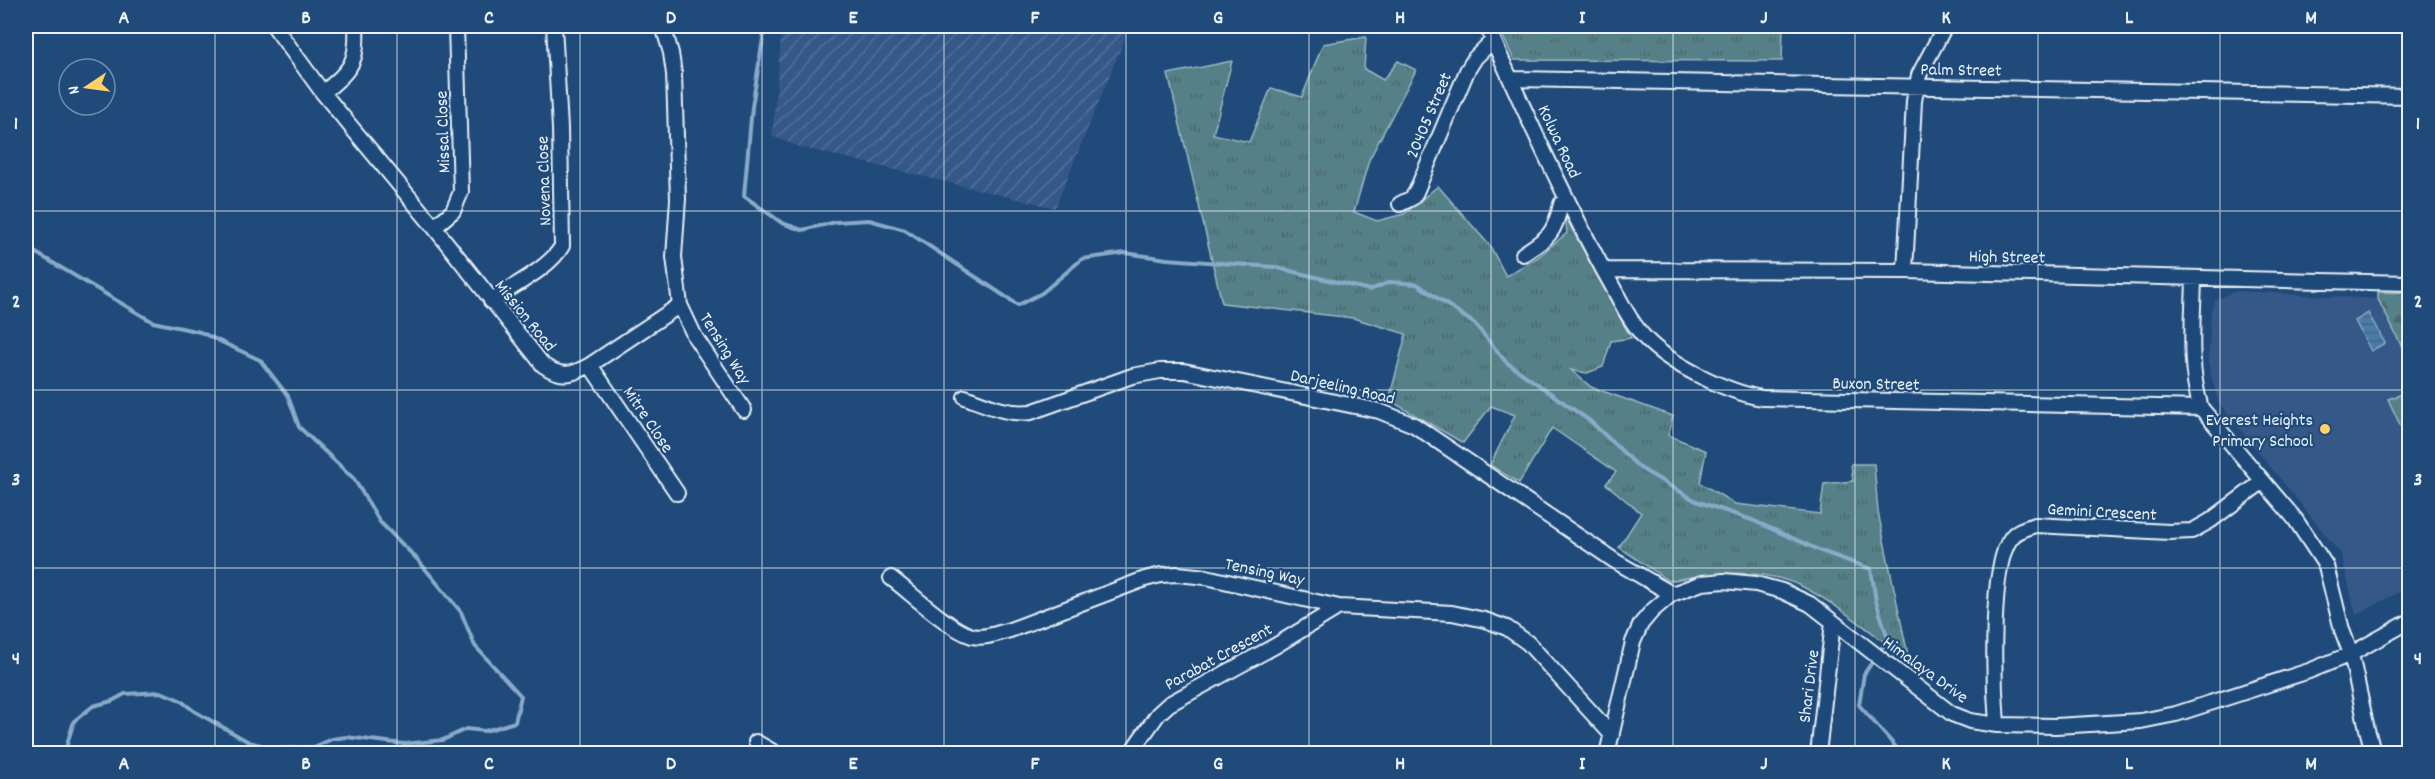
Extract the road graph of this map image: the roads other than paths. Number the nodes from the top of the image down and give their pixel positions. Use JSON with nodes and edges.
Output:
{"nodes":[{"id":1,"x":274,"y":26,"type":"edge"},
{"id":2,"x":356,"y":26,"type":"edge"},
{"id":3,"x":456,"y":26,"type":"edge"},
{"id":4,"x":554,"y":26,"type":"edge"},
{"id":5,"x":663,"y":26,"type":"edge"},
{"id":6,"x":1487,"y":26,"type":"edge"},
{"id":7,"x":1945,"y":26,"type":"edge"},
{"id":8,"x":1493,"y":40,"type":"junction"},
{"id":9,"x":1512,"y":79,"type":"junction"},
{"id":10,"x":1917,"y":86,"type":"junction"},
{"id":11,"x":323,"y":93,"type":"junction"},
{"id":12,"x":2409,"y":96,"type":"edge"},
{"id":13,"x":1568,"y":200,"type":"junction"},
{"id":14,"x":1400,"y":204,"type":"dead end"},
{"id":15,"x":434,"y":227,"type":"junction"},
{"id":16,"x":1523,"y":254,"type":"dead end"},
{"id":17,"x":1604,"y":270,"type":"junction"},
{"id":18,"x":1905,"y":271,"type":"junction"},
{"id":19,"x":2194,"y":279,"type":"junction"},
{"id":20,"x":2409,"y":284,"type":"edge"},
{"id":21,"x":491,"y":301,"type":"junction"},
{"id":22,"x":680,"y":305,"type":"junction"},
{"id":23,"x":590,"y":365,"type":"junction"},
{"id":24,"x":965,"y":397,"type":"dead end"},
{"id":25,"x":2201,"y":408,"type":"junction"},
{"id":26,"x":744,"y":410,"type":"dead end"},
{"id":27,"x":2262,"y":482,"type":"junction"},
{"id":28,"x":677,"y":493,"type":"dead end"},
{"id":29,"x":891,"y":578,"type":"dead end"},
{"id":30,"x":1672,"y":594,"type":"junction"},
{"id":31,"x":1339,"y":607,"type":"junction"},
{"id":32,"x":2409,"y":621,"type":"edge"},
{"id":33,"x":1833,"y":622,"type":"junction"},
{"id":34,"x":2351,"y":654,"type":"junction"},
{"id":35,"x":1998,"y":725,"type":"junction"},
{"id":36,"x":1612,"y":735,"type":"junction"},
{"id":37,"x":756,"y":742,"type":"dead end"},
{"id":38,"x":777,"y":753,"type":"edge"},
{"id":39,"x":1130,"y":753,"type":"edge"},
{"id":40,"x":1607,"y":753,"type":"edge"},
{"id":41,"x":1818,"y":753,"type":"edge"},
{"id":42,"x":2377,"y":753,"type":"edge"}],
"edges":[{"from":1,"to":11,"type":"street","name":"Mission Road"},
{"from":2,"to":11,"type":"street"},
{"from":3,"to":15,"type":"street","name":"Missal Close"},
{"from":4,"to":21,"type":"street","name":"Novena Close"},
{"from":5,"to":22,"type":"street"},
{"from":6,"to":8,"type":"street","name":"Kolwa Road"},
{"from":7,"to":10,"type":"street"},
{"from":8,"to":9,"type":"street","name":"Kolwa Road"},
{"from":8,"to":14,"type":"street","name":"20405 Street"},
{"from":9,"to":10,"type":"street","name":"Palm Street"},
{"from":9,"to":13,"type":"street","name":"Kolwa Road"},
{"from":10,"to":12,"type":"street","name":"Palm Street"},
{"from":10,"to":18,"type":"street"},
{"from":11,"to":15,"type":"street","name":"Mission Road"},
{"from":13,"to":16,"type":"street"},
{"from":13,"to":17,"type":"street","name":"Kolwa Road"},
{"from":15,"to":21,"type":"street","name":"Mission Road"},
{"from":17,"to":18,"type":"street","name":"High Street"},
{"from":17,"to":25,"type":"street","name":"Buxon Street"},
{"from":18,"to":19,"type":"street","name":"High Street"},
{"from":19,"to":20,"type":"street","name":"High Street"},
{"from":19,"to":25,"type":"street"},
{"from":21,"to":23,"type":"street","name":"Mission Road"},
{"from":22,"to":23,"type":"street","name":"Mission Road"},
{"from":22,"to":26,"type":"street","name":"Tensing Way"},
{"from":23,"to":28,"type":"street","name":"Mitre Close"},
{"from":24,"to":30,"type":"street","name":"Darjeeling Road"},
{"from":25,"to":27,"type":"street"},
{"from":27,"to":34,"type":"street"},
{"from":27,"to":35,"type":"street","name":"Gemini Crescent"},
{"from":29,"to":31,"type":"street","name":"Tensing Way"},
{"from":30,"to":33,"type":"street","name":"Himalaya Drive"},
{"from":30,"to":36,"type":"street","name":"Himalaya Drive"},
{"from":31,"to":36,"type":"street","name":"Tensing Way"},
{"from":31,"to":39,"type":"street","name":"Parabat Crescent"},
{"from":32,"to":34,"type":"street","name":"Himalaya Drive"},
{"from":33,"to":35,"type":"street","name":"Himalaya Drive"},
{"from":33,"to":41,"type":"street","name":"Shari Drive"},
{"from":34,"to":35,"type":"street","name":"Himalaya Drive"},
{"from":34,"to":42,"type":"street"},
{"from":36,"to":40,"type":"street","name":"Himalaya Drive"},
{"from":37,"to":38,"type":"street"}]}
